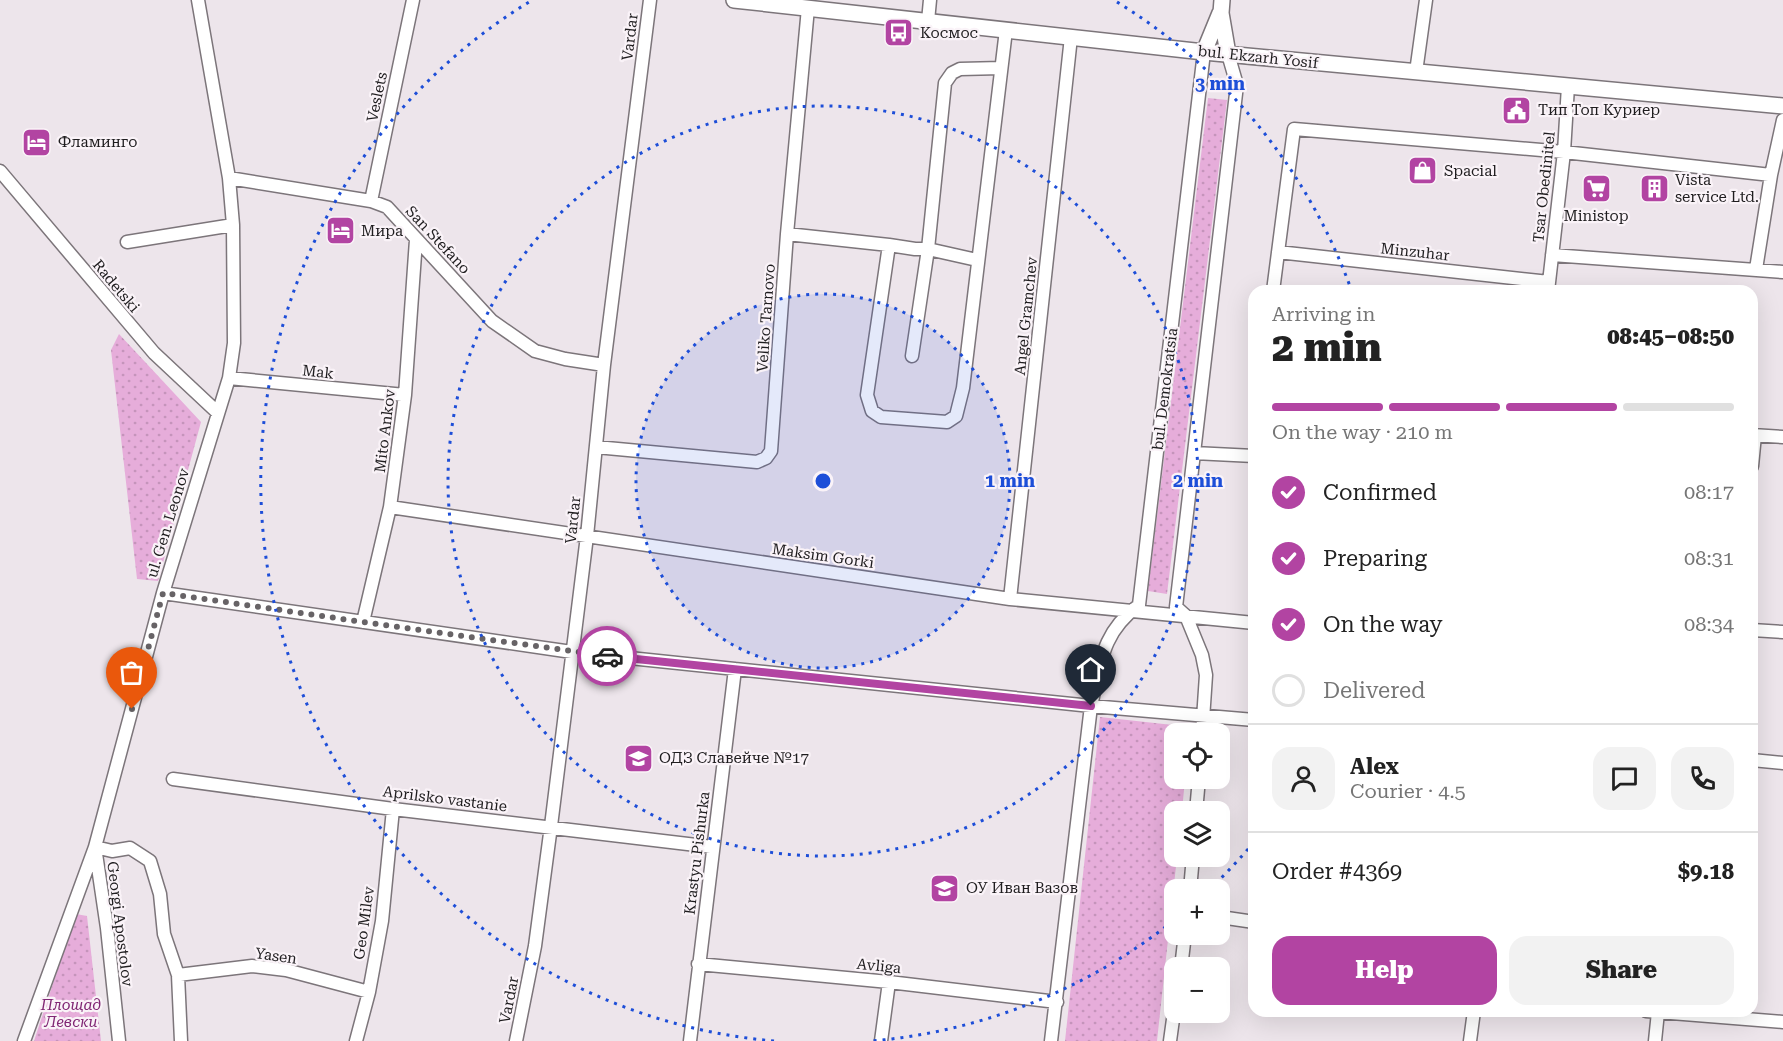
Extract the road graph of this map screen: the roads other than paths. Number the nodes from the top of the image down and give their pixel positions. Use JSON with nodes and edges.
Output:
{"nodes":[{"id":1,"x":198,"y":0,"type":"edge"},
{"id":2,"x":413,"y":0,"type":"edge"},
{"id":3,"x":650,"y":0,"type":"edge"},
{"id":4,"x":734,"y":0,"type":"edge"},
{"id":5,"x":930,"y":0,"type":"edge"},
{"id":6,"x":1426,"y":0,"type":"edge"},
{"id":7,"x":1221,"y":6,"type":"edge"},
{"id":8,"x":807,"y":8,"type":"junction"},
{"id":9,"x":928,"y":21,"type":"junction"},
{"id":10,"x":1006,"y":30,"type":"junction"},
{"id":11,"x":1071,"y":37,"type":"junction"},
{"id":12,"x":1204,"y":52,"type":"junction"},
{"id":13,"x":1228,"y":54,"type":"junction"},
{"id":14,"x":1001,"y":68,"type":"junction"},
{"id":15,"x":1416,"y":72,"type":"junction"},
{"id":16,"x":1568,"y":86,"type":"junction"},
{"id":17,"x":1783,"y":106,"type":"edge"},
{"id":18,"x":1783,"y":120,"type":"edge"},
{"id":19,"x":1564,"y":152,"type":"junction"},
{"id":20,"x":0,"y":171,"type":"edge"},
{"id":21,"x":1771,"y":175,"type":"junction"},
{"id":22,"x":229,"y":178,"type":"junction"},
{"id":23,"x":371,"y":201,"type":"junction"},
{"id":24,"x":233,"y":225,"type":"junction"},
{"id":25,"x":787,"y":234,"type":"junction"},
{"id":26,"x":416,"y":240,"type":"junction"},
{"id":27,"x":127,"y":242,"type":"dead end"},
{"id":28,"x":890,"y":245,"type":"junction"},
{"id":29,"x":928,"y":249,"type":"junction"},
{"id":30,"x":1278,"y":252,"type":"junction"},
{"id":31,"x":1552,"y":255,"type":"junction"},
{"id":32,"x":977,"y":260,"type":"junction"},
{"id":33,"x":1756,"y":269,"type":"junction"},
{"id":34,"x":1783,"y":272,"type":"edge"},
{"id":35,"x":1274,"y":285,"type":"edge"},
{"id":36,"x":1534,"y":285,"type":"edge"},
{"id":37,"x":1549,"y":285,"type":"edge"},
{"id":38,"x":912,"y":356,"type":"dead end"},
{"id":39,"x":604,"y":365,"type":"junction"},
{"id":40,"x":229,"y":378,"type":"junction"},
{"id":41,"x":405,"y":395,"type":"junction"},
{"id":42,"x":217,"y":412,"type":"junction"},
{"id":43,"x":1758,"y":435,"type":"edge"},
{"id":44,"x":1783,"y":437,"type":"edge"},
{"id":45,"x":596,"y":447,"type":"junction"},
{"id":46,"x":1194,"y":453,"type":"junction"},
{"id":47,"x":1248,"y":456,"type":"edge"},
{"id":48,"x":390,"y":507,"type":"junction"},
{"id":49,"x":587,"y":536,"type":"junction"},
{"id":50,"x":163,"y":593,"type":"junction"},
{"id":51,"x":1010,"y":599,"type":"junction"},
{"id":52,"x":1131,"y":611,"type":"junction"},
{"id":53,"x":1186,"y":616,"type":"junction"},
{"id":54,"x":1248,"y":621,"type":"edge"},
{"id":55,"x":363,"y":622,"type":"junction"},
{"id":56,"x":1758,"y":630,"type":"edge"},
{"id":57,"x":1783,"y":632,"type":"edge"},
{"id":58,"x":572,"y":652,"type":"junction"},
{"id":59,"x":735,"y":669,"type":"junction"},
{"id":60,"x":1091,"y":706,"type":"junction"},
{"id":61,"x":1203,"y":716,"type":"junction"},
{"id":62,"x":1248,"y":720,"type":"edge"},
{"id":63,"x":1203,"y":723,"type":"edge"},
{"id":64,"x":1758,"y":761,"type":"edge"},
{"id":65,"x":1783,"y":763,"type":"edge"},
{"id":66,"x":173,"y":779,"type":"dead end"},
{"id":67,"x":393,"y":809,"type":"junction"},
{"id":68,"x":551,"y":826,"type":"junction"},
{"id":69,"x":95,"y":847,"type":"junction"},
{"id":70,"x":713,"y":847,"type":"junction"},
{"id":71,"x":1230,"y":918,"type":"edge"},
{"id":72,"x":1248,"y":920,"type":"edge"},
{"id":73,"x":698,"y":964,"type":"junction"},
{"id":74,"x":178,"y":975,"type":"junction"},
{"id":75,"x":889,"y":982,"type":"junction"},
{"id":76,"x":369,"y":992,"type":"junction"},
{"id":77,"x":1057,"y":1002,"type":"junction"},
{"id":78,"x":1473,"y":1017,"type":"edge"},
{"id":79,"x":1653,"y":1017,"type":"edge"},
{"id":80,"x":1730,"y":1017,"type":"edge"},
{"id":81,"x":1172,"y":1023,"type":"edge"},
{"id":82,"x":1783,"y":1023,"type":"edge"},
{"id":83,"x":24,"y":1041,"type":"edge"},
{"id":84,"x":118,"y":1041,"type":"edge"},
{"id":85,"x":181,"y":1041,"type":"edge"},
{"id":86,"x":356,"y":1041,"type":"edge"},
{"id":87,"x":516,"y":1041,"type":"edge"},
{"id":88,"x":690,"y":1041,"type":"edge"},
{"id":89,"x":881,"y":1041,"type":"edge"},
{"id":90,"x":1051,"y":1041,"type":"edge"},
{"id":91,"x":1170,"y":1041,"type":"edge"},
{"id":92,"x":1470,"y":1041,"type":"edge"},
{"id":93,"x":1655,"y":1041,"type":"edge"}],
"edges":[{"from":1,"to":22,"type":"street","name":"ul. Gen. Leonov"},
{"from":2,"to":23,"type":"street","name":"Veslets"},
{"from":3,"to":39,"type":"street","name":"Vardar"},
{"from":4,"to":8,"type":"street","name":"bul. Ekzarh Yosif"},
{"from":5,"to":9,"type":"street"},
{"from":6,"to":15,"type":"street"},
{"from":7,"to":12,"type":"street","name":"bul. Demokratsia"},
{"from":7,"to":13,"type":"street","name":"bul. Demokratsia"},
{"from":8,"to":9,"type":"street","name":"bul. Ekzarh Yosif"},
{"from":8,"to":25,"type":"street","name":"Veliko Tarnovo"},
{"from":9,"to":10,"type":"street","name":"bul. Ekzarh Yosif"},
{"from":10,"to":11,"type":"street","name":"bul. Ekzarh Yosif"},
{"from":10,"to":14,"type":"street"},
{"from":11,"to":12,"type":"street","name":"bul. Ekzarh Yosif"},
{"from":11,"to":51,"type":"street","name":"Angel Gramchev"},
{"from":12,"to":13,"type":"street","name":"bul. Ekzarh Yosif"},
{"from":12,"to":52,"type":"street","name":"bul. Demokratsia"},
{"from":13,"to":15,"type":"street","name":"bul. Ekzarh Yosif"},
{"from":13,"to":46,"type":"street","name":"bul. Demokratsia"},
{"from":14,"to":29,"type":"street"},
{"from":14,"to":32,"type":"street"},
{"from":15,"to":16,"type":"street","name":"bul. Ekzarh Yosif"},
{"from":16,"to":17,"type":"street","name":"bul. Ekzarh Yosif"},
{"from":16,"to":19,"type":"street","name":"Tsar Obedinitel"},
{"from":18,"to":21,"type":"street"},
{"from":19,"to":21,"type":"street"},
{"from":19,"to":30,"type":"street"},
{"from":19,"to":31,"type":"street","name":"Tsar Obedinitel"},
{"from":20,"to":42,"type":"street","name":"Radetski"},
{"from":21,"to":33,"type":"street"},
{"from":22,"to":23,"type":"street","name":"San Stefano"},
{"from":22,"to":24,"type":"street","name":"ul. Gen. Leonov"},
{"from":23,"to":26,"type":"street","name":"San Stefano"},
{"from":24,"to":27,"type":"street"},
{"from":24,"to":40,"type":"street","name":"ul. Gen. Leonov"},
{"from":25,"to":28,"type":"street"},
{"from":25,"to":45,"type":"street","name":"Veliko Tarnovo"},
{"from":26,"to":39,"type":"street","name":"San Stefano"},
{"from":26,"to":41,"type":"street","name":"Mito Ankov"},
{"from":28,"to":29,"type":"street"},
{"from":28,"to":32,"type":"street"},
{"from":29,"to":32,"type":"street"},
{"from":29,"to":38,"type":"street"},
{"from":30,"to":35,"type":"street"},
{"from":30,"to":36,"type":"street","name":"Minzuhar"},
{"from":31,"to":33,"type":"street"},
{"from":31,"to":37,"type":"street","name":"Tsar Obedinitel"},
{"from":33,"to":34,"type":"street"},
{"from":39,"to":45,"type":"street","name":"Vardar"},
{"from":40,"to":41,"type":"street","name":"Mak"},
{"from":40,"to":42,"type":"street","name":"ul. Gen. Leonov"},
{"from":41,"to":48,"type":"street","name":"Mito Ankov"},
{"from":42,"to":50,"type":"street","name":"ul. Gen. Leonov"},
{"from":43,"to":44,"type":"street"},
{"from":45,"to":49,"type":"street","name":"Vardar"},
{"from":46,"to":47,"type":"street"},
{"from":46,"to":53,"type":"street","name":"bul. Demokratsia"},
{"from":48,"to":49,"type":"street","name":"Maksim Gorki"},
{"from":48,"to":55,"type":"street","name":"Mito Ankov"},
{"from":49,"to":51,"type":"street","name":"Maksim Gorki"},
{"from":49,"to":58,"type":"street","name":"Vardar"},
{"from":50,"to":55,"type":"street"},
{"from":50,"to":69,"type":"street","name":"ul. Gen. Leonov"},
{"from":51,"to":52,"type":"street","name":"Maksim Gorki"},
{"from":52,"to":53,"type":"street","name":"Maksim Gorki"},
{"from":52,"to":60,"type":"street","name":"bul. Demokratsia"},
{"from":53,"to":54,"type":"street","name":"Maksim Gorki"},
{"from":53,"to":61,"type":"street","name":"bul. Demokratsia"},
{"from":55,"to":58,"type":"street"},
{"from":56,"to":57,"type":"street"},
{"from":58,"to":59,"type":"street"},
{"from":58,"to":68,"type":"street","name":"Vardar"},
{"from":59,"to":60,"type":"street"},
{"from":59,"to":70,"type":"street","name":"Krastyu Pishurka"},
{"from":60,"to":61,"type":"street"},
{"from":60,"to":77,"type":"street","name":"bul. Demokratsia"},
{"from":61,"to":62,"type":"street"},
{"from":61,"to":63,"type":"street","name":"bul. Demokratsia"},
{"from":64,"to":65,"type":"street"},
{"from":66,"to":67,"type":"street","name":"Aprilsko vastanie"},
{"from":67,"to":68,"type":"street","name":"Aprilsko vastanie"},
{"from":67,"to":76,"type":"street","name":"Geo Milev"},
{"from":68,"to":70,"type":"street","name":"Aprilsko vastanie"},
{"from":68,"to":87,"type":"street","name":"Vardar"},
{"from":69,"to":74,"type":"street"},
{"from":69,"to":83,"type":"street","name":"ul. Gen. Leonov"},
{"from":69,"to":84,"type":"street","name":"Georgi Apostolov"},
{"from":70,"to":73,"type":"street","name":"Krastyu Pishurka"},
{"from":71,"to":72,"type":"street"},
{"from":73,"to":75,"type":"street","name":"Avliga"},
{"from":73,"to":88,"type":"street","name":"Krastyu Pishurka"},
{"from":74,"to":76,"type":"street","name":"Yasen"},
{"from":74,"to":85,"type":"street"},
{"from":75,"to":77,"type":"street","name":"Avliga"},
{"from":75,"to":89,"type":"street"},
{"from":76,"to":86,"type":"street","name":"Geo Milev"},
{"from":77,"to":90,"type":"street","name":"bul. Demokratsia"},
{"from":78,"to":92,"type":"street"},
{"from":79,"to":93,"type":"street"},
{"from":80,"to":82,"type":"street"},
{"from":81,"to":91,"type":"street"}]}
